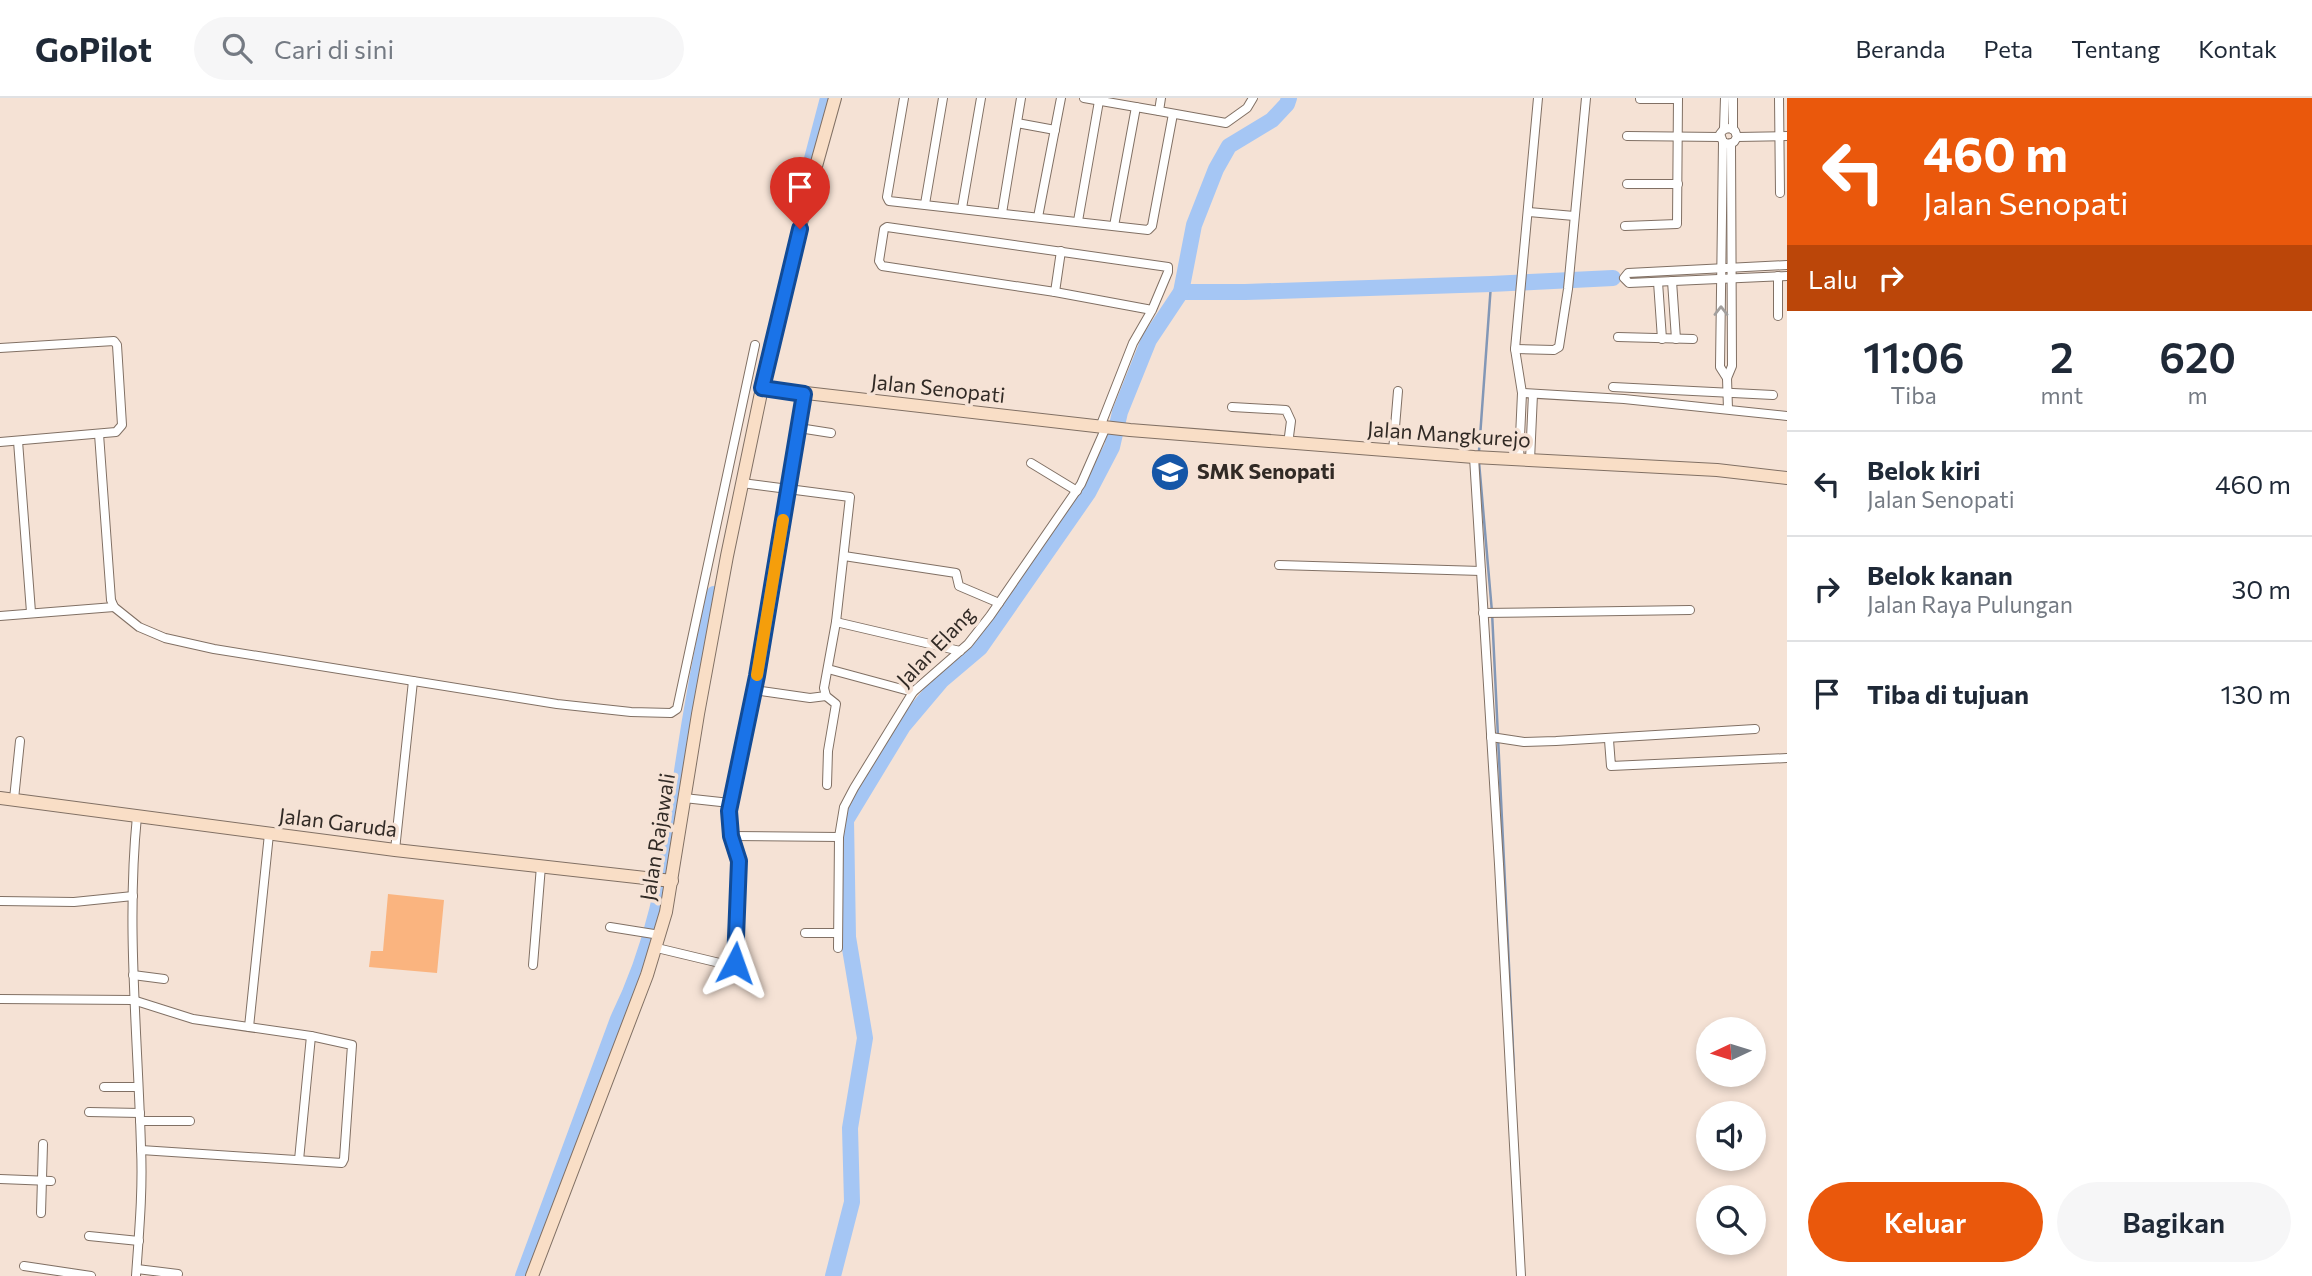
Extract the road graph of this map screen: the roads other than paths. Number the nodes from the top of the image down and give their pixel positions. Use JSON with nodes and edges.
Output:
{"nodes":[{"id":1,"x":835,"y":98,"type":"edge"},
{"id":2,"x":904,"y":98,"type":"edge"},
{"id":3,"x":943,"y":98,"type":"edge"},
{"id":4,"x":981,"y":98,"type":"edge"},
{"id":5,"x":1021,"y":98,"type":"edge"},
{"id":6,"x":1061,"y":98,"type":"edge"},
{"id":7,"x":1084,"y":98,"type":"edge"},
{"id":8,"x":1161,"y":98,"type":"edge"},
{"id":9,"x":1254,"y":98,"type":"edge"},
{"id":10,"x":1538,"y":98,"type":"edge"},
{"id":11,"x":1586,"y":98,"type":"edge"},
{"id":12,"x":1678,"y":98,"type":"edge"},
{"id":13,"x":1725,"y":98,"type":"edge"},
{"id":14,"x":1733,"y":98,"type":"edge"},
{"id":15,"x":1780,"y":98,"type":"edge"},
{"id":16,"x":1640,"y":99,"type":"edge"},
{"id":17,"x":1099,"y":101,"type":"junction"},
{"id":18,"x":1136,"y":107,"type":"junction"},
{"id":19,"x":1159,"y":111,"type":"junction"},
{"id":20,"x":1173,"y":114,"type":"junction"},
{"id":21,"x":1017,"y":123,"type":"junction"},
{"id":22,"x":1055,"y":130,"type":"junction"},
{"id":23,"x":1677,"y":135,"type":"junction"},
{"id":24,"x":1627,"y":136,"type":"dead end"},
{"id":25,"x":1728,"y":136,"type":"junction"},
{"id":26,"x":1783,"y":136,"type":"edge"},
{"id":27,"x":1626,"y":184,"type":"dead end"},
{"id":28,"x":1678,"y":184,"type":"junction"},
{"id":29,"x":1780,"y":193,"type":"dead end"},
{"id":30,"x":925,"y":204,"type":"junction"},
{"id":31,"x":962,"y":208,"type":"junction"},
{"id":32,"x":1529,"y":212,"type":"junction"},
{"id":33,"x":1002,"y":213,"type":"junction"},
{"id":34,"x":1574,"y":216,"type":"junction"},
{"id":35,"x":1038,"y":217,"type":"junction"},
{"id":36,"x":1077,"y":221,"type":"junction"},
{"id":37,"x":1114,"y":226,"type":"junction"},
{"id":38,"x":1625,"y":226,"type":"dead end"},
{"id":39,"x":1061,"y":251,"type":"junction"},
{"id":40,"x":1787,"y":265,"type":"edge"},
{"id":41,"x":1726,"y":268,"type":"junction"},
{"id":42,"x":1783,"y":276,"type":"edge"},
{"id":43,"x":1721,"y":278,"type":"junction"},
{"id":44,"x":1731,"y":278,"type":"junction"},
{"id":45,"x":1672,"y":281,"type":"junction"},
{"id":46,"x":1658,"y":282,"type":"junction"},
{"id":47,"x":1055,"y":292,"type":"junction"},
{"id":48,"x":1152,"y":310,"type":"junction"},
{"id":49,"x":1778,"y":316,"type":"dead end"},
{"id":50,"x":1618,"y":337,"type":"dead end"},
{"id":51,"x":1662,"y":339,"type":"junction"},
{"id":52,"x":1676,"y":339,"type":"junction"},
{"id":53,"x":1693,"y":339,"type":"dead end"},
{"id":54,"x":755,"y":345,"type":"dead end"},
{"id":55,"x":0,"y":348,"type":"edge"},
{"id":56,"x":1515,"y":349,"type":"junction"},
{"id":57,"x":1727,"y":377,"type":"junction"},
{"id":58,"x":1613,"y":387,"type":"dead end"},
{"id":59,"x":762,"y":388,"type":"junction"},
{"id":60,"x":1398,"y":391,"type":"dead end"},
{"id":61,"x":1522,"y":393,"type":"junction"},
{"id":62,"x":1727,"y":393,"type":"junction"},
{"id":63,"x":804,"y":394,"type":"junction"},
{"id":64,"x":1533,"y":394,"type":"junction"},
{"id":65,"x":1773,"y":395,"type":"dead end"},
{"id":66,"x":1232,"y":407,"type":"dead end"},
{"id":67,"x":1728,"y":409,"type":"junction"},
{"id":68,"x":1787,"y":416,"type":"edge"},
{"id":69,"x":1105,"y":427,"type":"junction"},
{"id":70,"x":799,"y":428,"type":"junction"},
{"id":71,"x":831,"y":433,"type":"dead end"},
{"id":72,"x":99,"y":434,"type":"junction"},
{"id":73,"x":18,"y":441,"type":"junction"},
{"id":74,"x":0,"y":442,"type":"edge"},
{"id":75,"x":1288,"y":444,"type":"junction"},
{"id":76,"x":1393,"y":451,"type":"junction"},
{"id":77,"x":1480,"y":457,"type":"junction"},
{"id":78,"x":1525,"y":460,"type":"junction"},
{"id":79,"x":1031,"y":463,"type":"dead end"},
{"id":80,"x":1787,"y":478,"type":"edge"},
{"id":81,"x":742,"y":483,"type":"junction"},
{"id":82,"x":788,"y":489,"type":"junction"},
{"id":83,"x":1077,"y":491,"type":"junction"},
{"id":84,"x":844,"y":556,"type":"junction"},
{"id":85,"x":1279,"y":565,"type":"dead end"},
{"id":86,"x":1481,"y":571,"type":"junction"},
{"id":87,"x":999,"y":603,"type":"junction"},
{"id":88,"x":114,"y":607,"type":"junction"},
{"id":89,"x":1690,"y":611,"type":"dead end"},
{"id":90,"x":31,"y":612,"type":"junction"},
{"id":91,"x":1488,"y":613,"type":"junction"},
{"id":92,"x":0,"y":616,"type":"edge"},
{"id":93,"x":836,"y":622,"type":"junction"},
{"id":94,"x":960,"y":651,"type":"junction"},
{"id":95,"x":828,"y":669,"type":"junction"},
{"id":96,"x":413,"y":681,"type":"junction"},
{"id":97,"x":754,"y":690,"type":"junction"},
{"id":98,"x":914,"y":692,"type":"junction"},
{"id":99,"x":825,"y":696,"type":"junction"},
{"id":100,"x":1755,"y":729,"type":"dead end"},
{"id":101,"x":1496,"y":738,"type":"junction"},
{"id":102,"x":1609,"y":740,"type":"junction"},
{"id":103,"x":20,"y":741,"type":"dead end"},
{"id":104,"x":1787,"y":758,"type":"edge"},
{"id":105,"x":827,"y":785,"type":"dead end"},
{"id":106,"x":0,"y":798,"type":"edge"},
{"id":107,"x":684,"y":798,"type":"junction"},
{"id":108,"x":14,"y":799,"type":"junction"},
{"id":109,"x":730,"y":803,"type":"junction"},
{"id":110,"x":137,"y":816,"type":"junction"},
{"id":111,"x":269,"y":834,"type":"junction"},
{"id":112,"x":731,"y":836,"type":"junction"},
{"id":113,"x":839,"y":837,"type":"junction"},
{"id":114,"x":395,"y":850,"type":"junction"},
{"id":115,"x":541,"y":866,"type":"junction"},
{"id":116,"x":664,"y":880,"type":"junction"},
{"id":117,"x":133,"y":896,"type":"junction"},
{"id":118,"x":0,"y":901,"type":"edge"},
{"id":119,"x":610,"y":927,"type":"dead end"},
{"id":120,"x":805,"y":933,"type":"dead end"},
{"id":121,"x":838,"y":933,"type":"junction"},
{"id":122,"x":654,"y":937,"type":"junction"},
{"id":123,"x":838,"y":948,"type":"dead end"},
{"id":124,"x":533,"y":965,"type":"dead end"},
{"id":125,"x":133,"y":975,"type":"junction"},
{"id":126,"x":164,"y":979,"type":"dead end"},
{"id":127,"x":0,"y":999,"type":"edge"},
{"id":128,"x":133,"y":1000,"type":"junction"},
{"id":129,"x":249,"y":1027,"type":"junction"},
{"id":130,"x":311,"y":1036,"type":"junction"},
{"id":131,"x":104,"y":1087,"type":"dead end"},
{"id":132,"x":138,"y":1087,"type":"junction"},
{"id":133,"x":89,"y":1112,"type":"dead end"},
{"id":134,"x":140,"y":1117,"type":"junction"},
{"id":135,"x":190,"y":1121,"type":"dead end"},
{"id":136,"x":43,"y":1144,"type":"dead end"},
{"id":137,"x":141,"y":1150,"type":"junction"},
{"id":138,"x":299,"y":1160,"type":"junction"},
{"id":139,"x":0,"y":1179,"type":"edge"},
{"id":140,"x":41,"y":1180,"type":"junction"},
{"id":141,"x":51,"y":1181,"type":"dead end"},
{"id":142,"x":41,"y":1213,"type":"dead end"},
{"id":143,"x":89,"y":1236,"type":"dead end"},
{"id":144,"x":139,"y":1241,"type":"junction"},
{"id":145,"x":24,"y":1266,"type":"dead end"},
{"id":146,"x":136,"y":1272,"type":"edge"},
{"id":147,"x":178,"y":1274,"type":"dead end"},
{"id":148,"x":91,"y":1276,"type":"edge"},
{"id":149,"x":532,"y":1276,"type":"edge"},
{"id":150,"x":1521,"y":1276,"type":"edge"}],
"edges":[{"from":1,"to":59,"type":"street","name":"Jalan Rajawali"},
{"from":2,"to":30,"type":"street"},
{"from":3,"to":30,"type":"street"},
{"from":4,"to":31,"type":"street"},
{"from":5,"to":21,"type":"street"},
{"from":6,"to":22,"type":"street"},
{"from":7,"to":17,"type":"street"},
{"from":8,"to":19,"type":"street"},
{"from":9,"to":20,"type":"street"},
{"from":10,"to":32,"type":"street"},
{"from":11,"to":34,"type":"street"},
{"from":12,"to":16,"type":"street"},
{"from":12,"to":23,"type":"street"},
{"from":13,"to":25,"type":"street"},
{"from":14,"to":25,"type":"street"},
{"from":15,"to":26,"type":"street"},
{"from":17,"to":18,"type":"street"},
{"from":17,"to":36,"type":"street"},
{"from":18,"to":19,"type":"street"},
{"from":18,"to":37,"type":"street"},
{"from":19,"to":20,"type":"street"},
{"from":20,"to":37,"type":"street"},
{"from":21,"to":22,"type":"street"},
{"from":21,"to":33,"type":"street"},
{"from":22,"to":35,"type":"street"},
{"from":23,"to":24,"type":"street"},
{"from":23,"to":25,"type":"street"},
{"from":23,"to":28,"type":"street"},
{"from":25,"to":26,"type":"street"},
{"from":25,"to":41,"type":"street"},
{"from":26,"to":29,"type":"street"},
{"from":27,"to":28,"type":"street"},
{"from":28,"to":38,"type":"street"},
{"from":30,"to":31,"type":"street"},
{"from":31,"to":33,"type":"street"},
{"from":32,"to":34,"type":"street"},
{"from":32,"to":56,"type":"street"},
{"from":33,"to":35,"type":"street"},
{"from":34,"to":56,"type":"street"},
{"from":35,"to":36,"type":"street"},
{"from":36,"to":37,"type":"street"},
{"from":39,"to":47,"type":"street"},
{"from":39,"to":47,"type":"street"},
{"from":39,"to":48,"type":"street","name":"Jalan Elang"},
{"from":40,"to":41,"type":"street"},
{"from":41,"to":43,"type":"street"},
{"from":41,"to":44,"type":"street"},
{"from":41,"to":46,"type":"street"},
{"from":42,"to":44,"type":"street"},
{"from":42,"to":49,"type":"street"},
{"from":43,"to":44,"type":"street"},
{"from":43,"to":45,"type":"street"},
{"from":57,"to":43,"type":"street","one_way":true},
{"from":44,"to":57,"type":"street"},
{"from":45,"to":46,"type":"street"},
{"from":45,"to":52,"type":"street"},
{"from":46,"to":51,"type":"street"},
{"from":47,"to":48,"type":"street"},
{"from":48,"to":69,"type":"street","name":"Jalan Elang"},
{"from":50,"to":51,"type":"street"},
{"from":51,"to":52,"type":"street"},
{"from":52,"to":53,"type":"street"},
{"from":54,"to":96,"type":"street"},
{"from":55,"to":72,"type":"street"},
{"from":56,"to":61,"type":"street"},
{"from":57,"to":62,"type":"street"},
{"from":58,"to":62,"type":"street"},
{"from":59,"to":63,"type":"street","name":"Jalan Senopati"},
{"from":59,"to":81,"type":"street","name":"Jalan Rajawali"},
{"from":60,"to":76,"type":"street"},
{"from":61,"to":64,"type":"street"},
{"from":61,"to":78,"type":"street"},
{"from":62,"to":65,"type":"street"},
{"from":62,"to":67,"type":"street"},
{"from":63,"to":69,"type":"street","name":"Jalan Senopati"},
{"from":63,"to":70,"type":"street"},
{"from":64,"to":67,"type":"street"},
{"from":64,"to":78,"type":"street"},
{"from":66,"to":75,"type":"street"},
{"from":67,"to":68,"type":"street"},
{"from":69,"to":75,"type":"street","name":"Jalan Mangkurejo"},
{"from":69,"to":83,"type":"street","name":"Jalan Elang"},
{"from":70,"to":71,"type":"street"},
{"from":70,"to":82,"type":"street"},
{"from":72,"to":73,"type":"street"},
{"from":72,"to":88,"type":"street"},
{"from":73,"to":74,"type":"street"},
{"from":73,"to":90,"type":"street"},
{"from":75,"to":76,"type":"street","name":"Jalan Mangkurejo"},
{"from":76,"to":77,"type":"street","name":"Jalan Mangkurejo"},
{"from":77,"to":78,"type":"street","name":"Jalan Mangkurejo"},
{"from":77,"to":86,"type":"street"},
{"from":78,"to":80,"type":"street","name":"Jalan Mangkurejo"},
{"from":79,"to":83,"type":"street"},
{"from":81,"to":82,"type":"street"},
{"from":81,"to":107,"type":"street","name":"Jalan Rajawali"},
{"from":82,"to":84,"type":"street"},
{"from":82,"to":97,"type":"street"},
{"from":83,"to":87,"type":"street","name":"Jalan Elang"},
{"from":84,"to":87,"type":"street"},
{"from":84,"to":93,"type":"street"},
{"from":85,"to":86,"type":"street"},
{"from":86,"to":91,"type":"street"},
{"from":87,"to":94,"type":"street","name":"Jalan Elang"},
{"from":88,"to":90,"type":"street"},
{"from":88,"to":96,"type":"street"},
{"from":89,"to":91,"type":"street"},
{"from":90,"to":92,"type":"street"},
{"from":91,"to":101,"type":"street"},
{"from":93,"to":94,"type":"street"},
{"from":93,"to":95,"type":"street"},
{"from":94,"to":98,"type":"street","name":"Jalan Elang"},
{"from":95,"to":98,"type":"street"},
{"from":95,"to":99,"type":"street"},
{"from":96,"to":114,"type":"street"},
{"from":97,"to":99,"type":"street"},
{"from":97,"to":109,"type":"street"},
{"from":98,"to":113,"type":"street","name":"Jalan Elang"},
{"from":99,"to":105,"type":"street"},
{"from":100,"to":102,"type":"street"},
{"from":101,"to":102,"type":"street"},
{"from":101,"to":150,"type":"street"},
{"from":102,"to":104,"type":"street"},
{"from":103,"to":108,"type":"street"},
{"from":106,"to":108,"type":"street","name":"Jalan Garuda"},
{"from":107,"to":109,"type":"street"},
{"from":107,"to":116,"type":"street","name":"Jalan Rajawali"},
{"from":108,"to":110,"type":"street","name":"Jalan Garuda"},
{"from":109,"to":112,"type":"street"},
{"from":110,"to":111,"type":"street","name":"Jalan Garuda"},
{"from":110,"to":117,"type":"street"},
{"from":111,"to":114,"type":"street","name":"Jalan Garuda"},
{"from":111,"to":129,"type":"street"},
{"from":112,"to":113,"type":"street"},
{"from":112,"to":122,"type":"street"},
{"from":113,"to":121,"type":"street","name":"Jalan Elang"},
{"from":114,"to":115,"type":"street","name":"Jalan Garuda"},
{"from":115,"to":116,"type":"street","name":"Jalan Garuda"},
{"from":115,"to":124,"type":"street"},
{"from":116,"to":122,"type":"street","name":"Jalan Rajawali"},
{"from":117,"to":118,"type":"street"},
{"from":117,"to":125,"type":"street"},
{"from":119,"to":122,"type":"street"},
{"from":120,"to":121,"type":"street"},
{"from":121,"to":123,"type":"street","name":"Jalan Elang"},
{"from":122,"to":149,"type":"street","name":"Jalan Rajawali"},
{"from":125,"to":126,"type":"street"},
{"from":125,"to":128,"type":"street"},
{"from":127,"to":128,"type":"street"},
{"from":128,"to":129,"type":"street"},
{"from":128,"to":132,"type":"street"},
{"from":129,"to":130,"type":"street"},
{"from":130,"to":138,"type":"street"},
{"from":130,"to":138,"type":"street"},
{"from":131,"to":132,"type":"street"},
{"from":132,"to":134,"type":"street"},
{"from":133,"to":134,"type":"street"},
{"from":134,"to":135,"type":"street"},
{"from":134,"to":137,"type":"street"},
{"from":136,"to":140,"type":"street"},
{"from":137,"to":138,"type":"street"},
{"from":137,"to":144,"type":"street"},
{"from":139,"to":140,"type":"street"},
{"from":140,"to":141,"type":"street"},
{"from":140,"to":142,"type":"street"},
{"from":143,"to":144,"type":"street"},
{"from":144,"to":146,"type":"street"},
{"from":145,"to":148,"type":"street"},
{"from":146,"to":147,"type":"street"}]}
